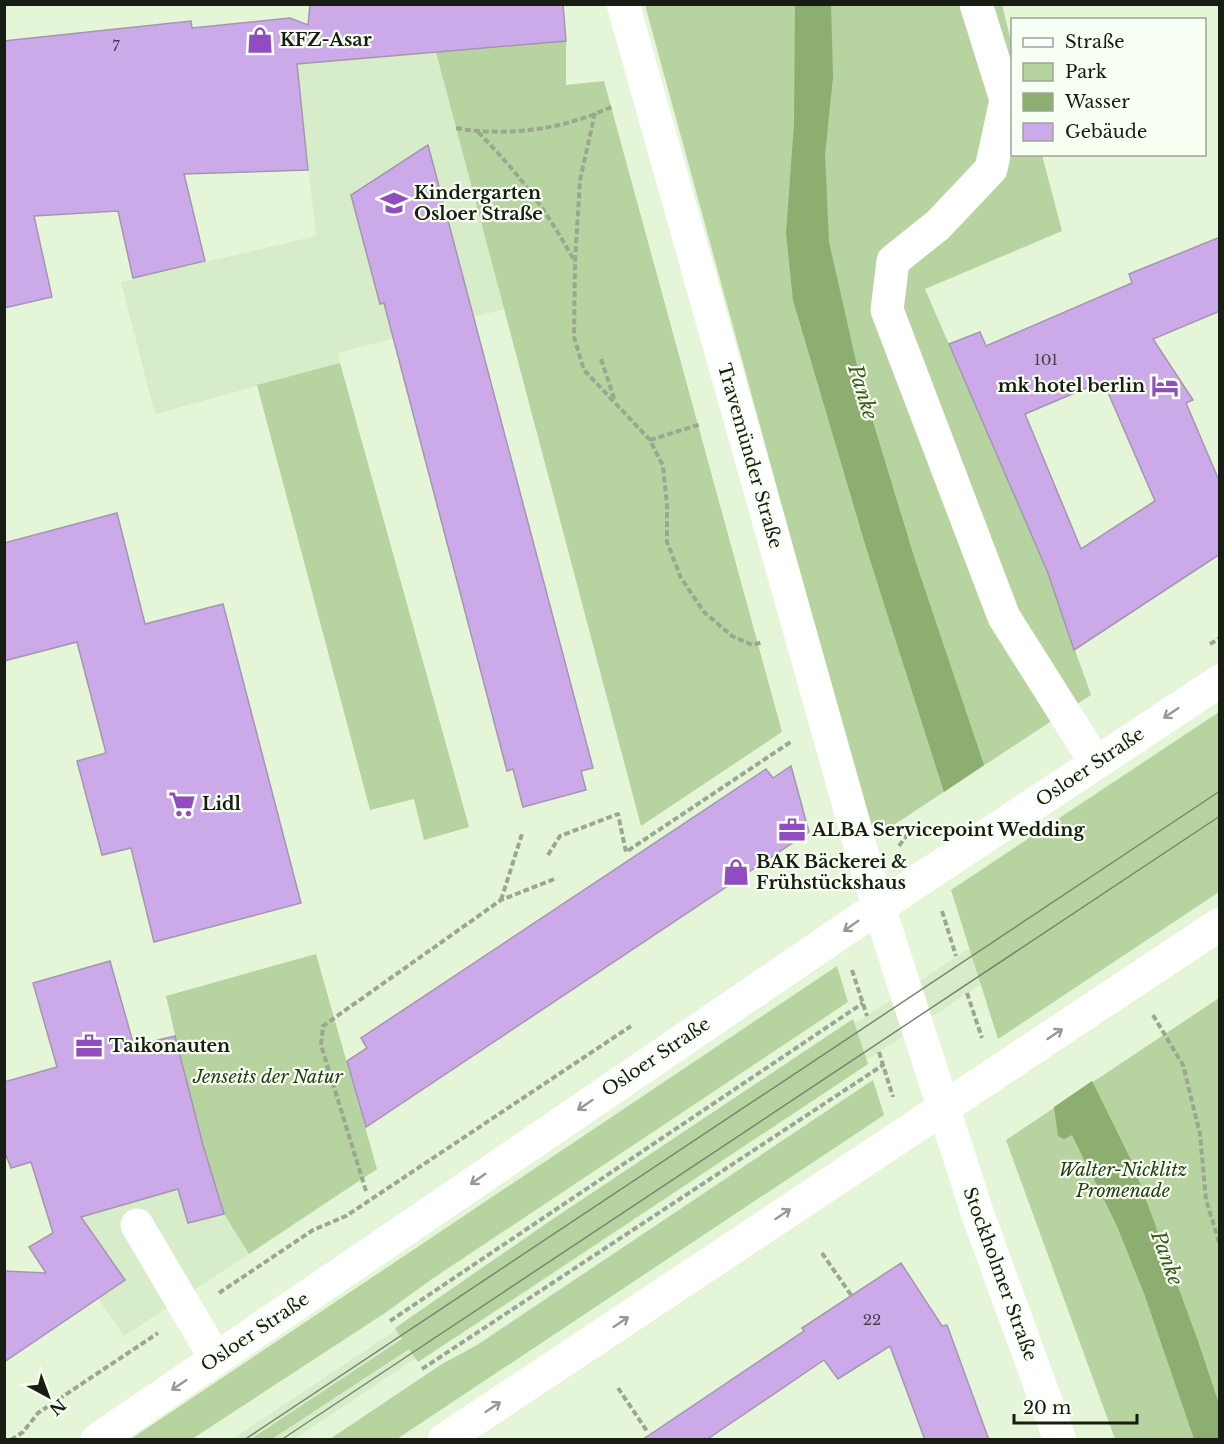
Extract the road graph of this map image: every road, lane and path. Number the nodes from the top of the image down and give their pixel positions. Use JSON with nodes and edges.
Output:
{"nodes":[{"id":1,"x":623,"y":4,"type":"edge"},
{"id":2,"x":976,"y":4,"type":"edge"},
{"id":3,"x":622,"y":104,"type":"dead end"},
{"id":4,"x":595,"y":113,"type":"junction"},
{"id":5,"x":456,"y":128,"type":"dead end"},
{"id":6,"x":477,"y":132,"type":"junction"},
{"id":7,"x":575,"y":262,"type":"junction"},
{"id":8,"x":602,"y":358,"type":"dead end"},
{"id":9,"x":615,"y":402,"type":"junction"},
{"id":10,"x":709,"y":421,"type":"dead end"},
{"id":11,"x":650,"y":440,"type":"junction"},
{"id":12,"x":769,"y":640,"type":"dead end"},
{"id":13,"x":1220,"y":681,"type":"edge"},
{"id":14,"x":796,"y":738,"type":"dead end"},
{"id":15,"x":1096,"y":763,"type":"junction"},
{"id":16,"x":915,"y":824,"type":"dead end"},
{"id":17,"x":522,"y":834,"type":"dead end"},
{"id":18,"x":896,"y":850,"type":"dead end"},
{"id":19,"x":548,"y":855,"type":"dead end"},
{"id":20,"x":557,"y":878,"type":"dead end"},
{"id":21,"x":501,"y":900,"type":"junction"},
{"id":22,"x":879,"y":906,"type":"junction"},
{"id":23,"x":941,"y":909,"type":"dead end"},
{"id":24,"x":1220,"y":924,"type":"edge"},
{"id":25,"x":956,"y":956,"type":"dead end"},
{"id":26,"x":849,"y":958,"type":"dead end"},
{"id":27,"x":967,"y":993,"type":"dead end"},
{"id":28,"x":863,"y":1003,"type":"junction"},
{"id":29,"x":1152,"y":1015,"type":"dead end"},
{"id":30,"x":867,"y":1016,"type":"dead end"},
{"id":31,"x":638,"y":1021,"type":"dead end"},
{"id":32,"x":985,"y":1048,"type":"dead end"},
{"id":33,"x":879,"y":1052,"type":"dead end"},
{"id":34,"x":883,"y":1065,"type":"junction"},
{"id":35,"x":896,"y":1107,"type":"dead end"},
{"id":36,"x":943,"y":1108,"type":"junction"},
{"id":37,"x":366,"y":1191,"type":"dead end"},
{"id":38,"x":137,"y":1225,"type":"dead end"},
{"id":39,"x":1220,"y":1245,"type":"edge"},
{"id":40,"x":822,"y":1253,"type":"dead end"},
{"id":41,"x":851,"y":1295,"type":"dead end"},
{"id":42,"x":189,"y":1313,"type":"junction"},
{"id":43,"x":390,"y":1321,"type":"dead end"},
{"id":44,"x":216,"y":1359,"type":"junction"},
{"id":45,"x":422,"y":1369,"type":"dead end"},
{"id":46,"x":618,"y":1388,"type":"dead end"},
{"id":47,"x":647,"y":1431,"type":"dead end"},
{"id":48,"x":11,"y":1440,"type":"edge"},
{"id":49,"x":97,"y":1440,"type":"edge"},
{"id":50,"x":444,"y":1440,"type":"edge"},
{"id":51,"x":1060,"y":1440,"type":"edge"}],
"edges":[{"from":1,"to":22,"type":"main road","name":"Travemünder Straße"},
{"from":2,"to":15,"type":"main road"},
{"from":3,"to":4,"type":"path"},
{"from":4,"to":6,"type":"path"},
{"from":4,"to":7,"type":"path"},
{"from":5,"to":6,"type":"path"},
{"from":6,"to":7,"type":"path"},
{"from":7,"to":9,"type":"path"},
{"from":8,"to":9,"type":"path"},
{"from":9,"to":11,"type":"path"},
{"from":10,"to":11,"type":"path"},
{"from":11,"to":12,"type":"path"},
{"from":13,"to":15,"type":"main road","name":"Osloer Straße","one_way":true},
{"from":14,"to":19,"type":"path"},
{"from":15,"to":22,"type":"main road","name":"Osloer Straße"},
{"from":16,"to":18,"type":"path"},
{"from":17,"to":21,"type":"path"},
{"from":20,"to":21,"type":"path"},
{"from":21,"to":37,"type":"path"},
{"from":22,"to":36,"type":"main road","name":"Travemünder Straße"},
{"from":22,"to":44,"type":"main road","name":"Osloer Straße","one_way":true},
{"from":23,"to":25,"type":"path"},
{"from":36,"to":24,"type":"main road","one_way":true},
{"from":26,"to":28,"type":"path"},
{"from":27,"to":32,"type":"path"},
{"from":28,"to":30,"type":"path"},
{"from":28,"to":43,"type":"path"},
{"from":29,"to":39,"type":"path"},
{"from":31,"to":42,"type":"path"},
{"from":33,"to":34,"type":"path"},
{"from":34,"to":35,"type":"path"},
{"from":34,"to":45,"type":"path"},
{"from":50,"to":36,"type":"main road","one_way":true},
{"from":36,"to":51,"type":"main road","name":"Stockholmer Straße"},
{"from":38,"to":42,"type":"main road"},
{"from":40,"to":41,"type":"path"},
{"from":42,"to":44,"type":"main road"},
{"from":42,"to":48,"type":"path"},
{"from":44,"to":49,"type":"main road","name":"Osloer Straße","one_way":true},
{"from":46,"to":47,"type":"path"}]}
